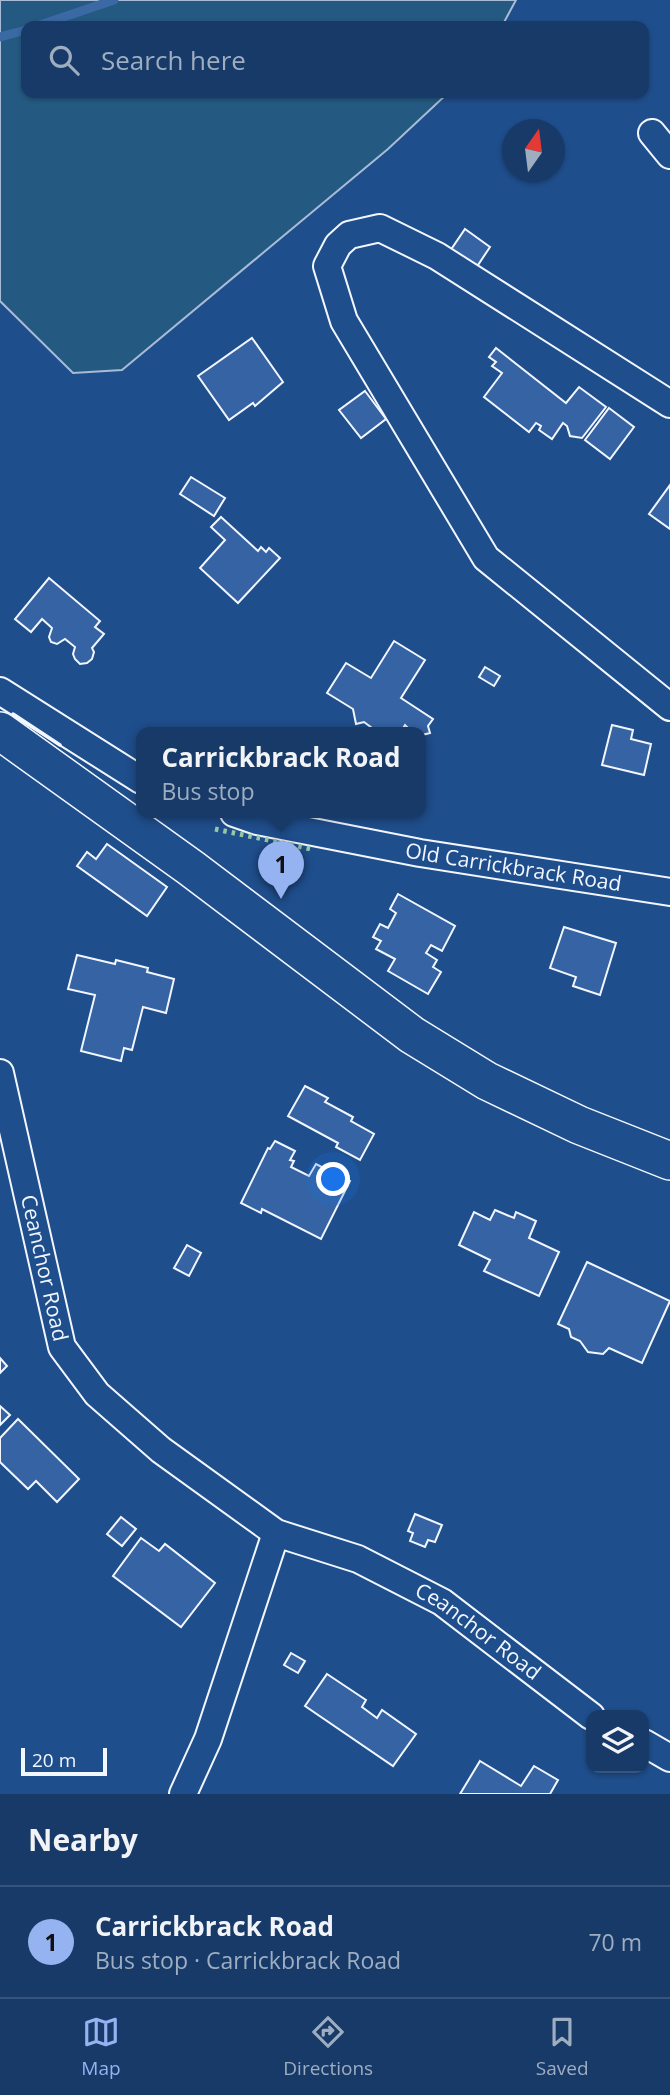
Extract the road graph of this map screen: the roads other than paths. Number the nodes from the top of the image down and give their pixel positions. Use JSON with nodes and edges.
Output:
{"nodes":[{"id":1,"x":652,"y":133,"type":"dead end"},
{"id":2,"x":670,"y":155,"type":"edge"},
{"id":3,"x":670,"y":404,"type":"edge"},
{"id":4,"x":0,"y":691,"type":"edge"},
{"id":5,"x":670,"y":707,"type":"edge"},
{"id":6,"x":3,"y":738,"type":"edge"},
{"id":7,"x":136,"y":777,"type":"edge"},
{"id":8,"x":248,"y":818,"type":"edge"},
{"id":9,"x":670,"y":892,"type":"edge"},
{"id":10,"x":0,"y":1073,"type":"edge"},
{"id":11,"x":670,"y":1160,"type":"edge"},
{"id":12,"x":276,"y":1533,"type":"junction"},
{"id":13,"x":586,"y":1712,"type":"edge"},
{"id":14,"x":649,"y":1747,"type":"edge"},
{"id":15,"x":670,"y":1758,"type":"edge"},
{"id":16,"x":183,"y":1794,"type":"edge"}],
"edges":[{"from":1,"to":2,"type":"street"},
{"from":3,"to":5,"type":"street"},
{"from":4,"to":7,"type":"street"},
{"from":6,"to":11,"type":"main road"},
{"from":8,"to":9,"type":"street","name":"Old Carrickbrack Road"},
{"from":10,"to":12,"type":"street","name":"Ceanchor Road"},
{"from":12,"to":13,"type":"street","name":"Ceanchor Road"},
{"from":12,"to":16,"type":"street"},
{"from":14,"to":15,"type":"street"}]}
